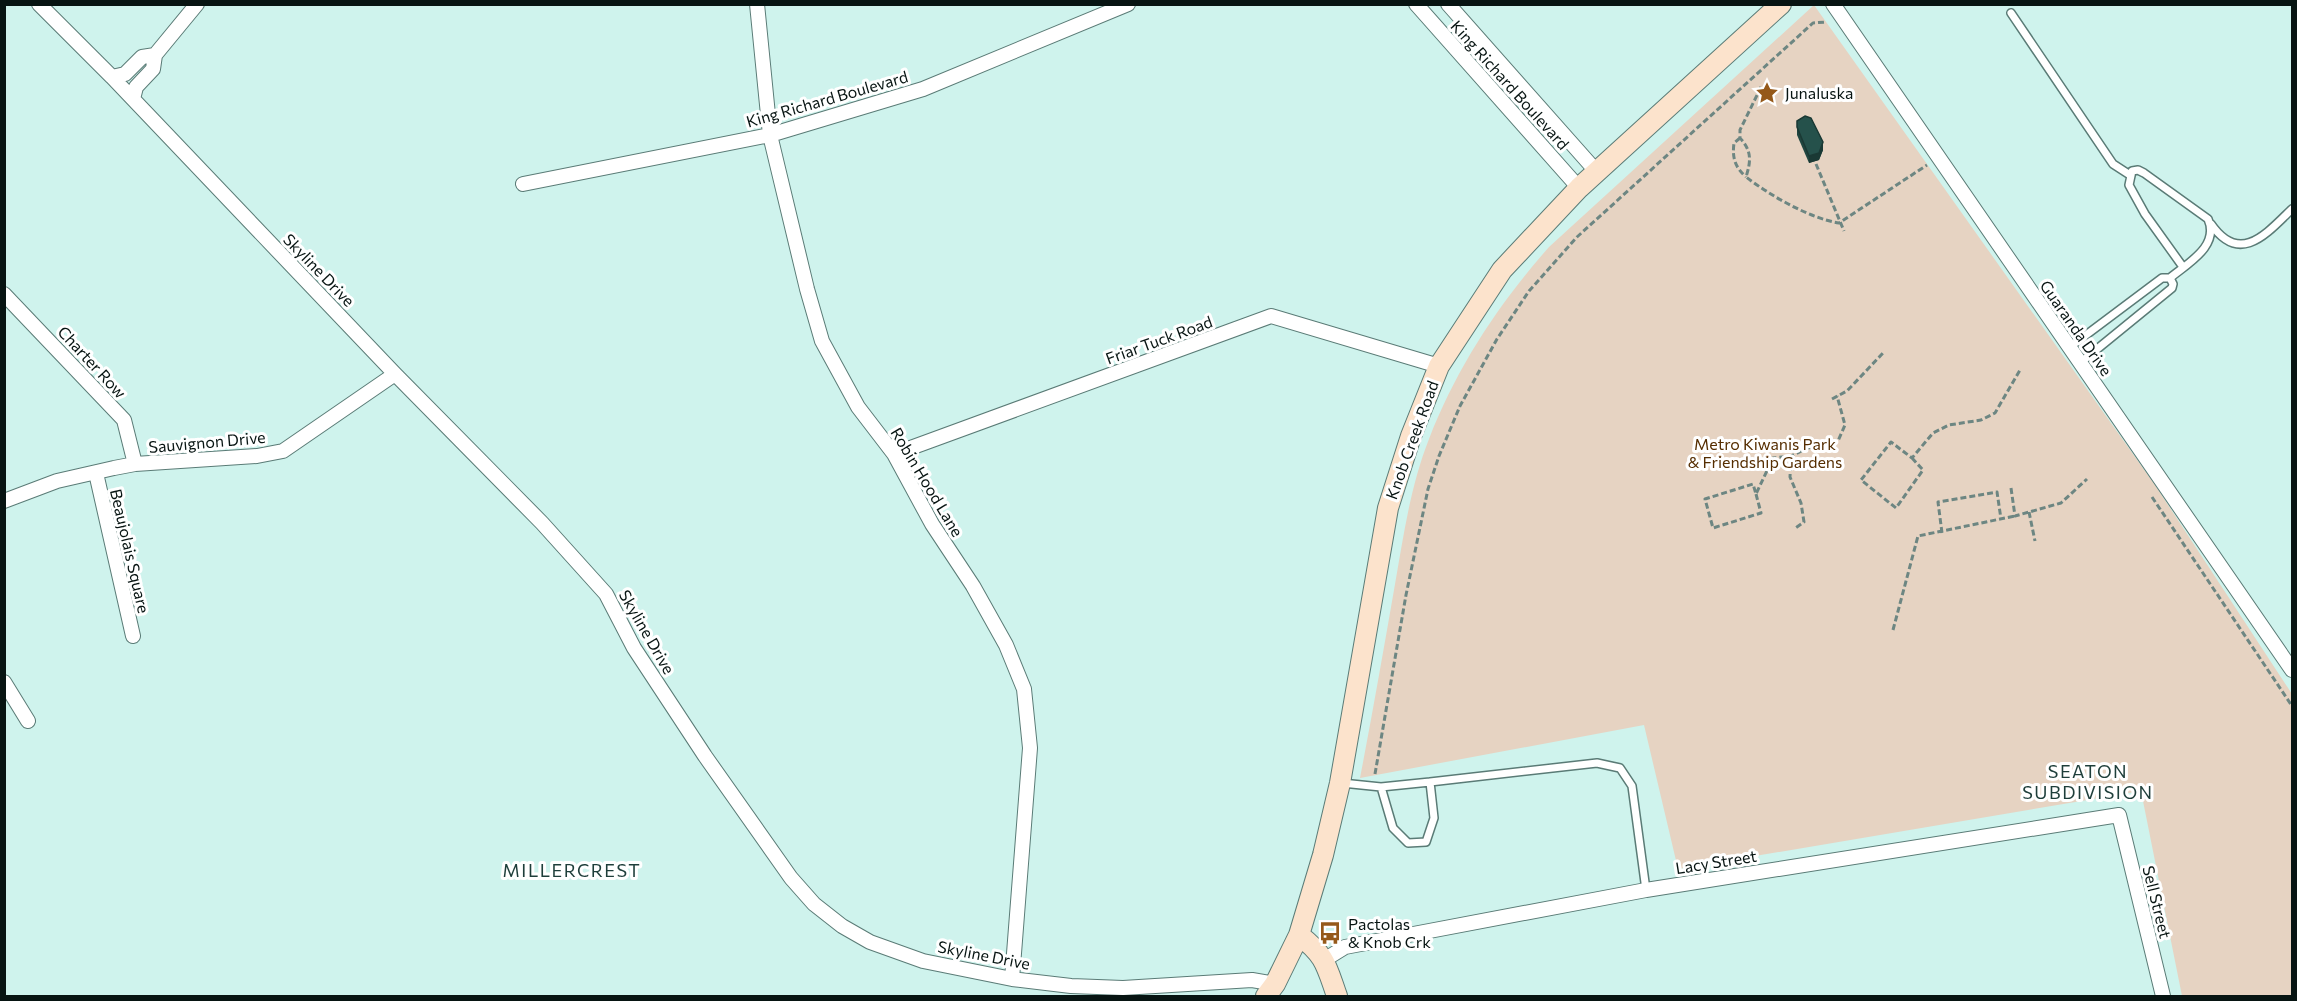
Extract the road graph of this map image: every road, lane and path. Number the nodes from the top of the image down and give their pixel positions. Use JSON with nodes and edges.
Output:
{"nodes":[{"id":1,"x":39,"y":4,"type":"edge"},
{"id":2,"x":197,"y":4,"type":"edge"},
{"id":3,"x":757,"y":4,"type":"edge"},
{"id":4,"x":1128,"y":4,"type":"edge"},
{"id":5,"x":1448,"y":4,"type":"edge"},
{"id":6,"x":1781,"y":4,"type":"edge"},
{"id":7,"x":1833,"y":4,"type":"edge"},
{"id":8,"x":1416,"y":5,"type":"edge"},
{"id":9,"x":2011,"y":13,"type":"dead end"},
{"id":10,"x":1830,"y":25,"type":"dead end"},
{"id":11,"x":155,"y":55,"type":"junction"},
{"id":12,"x":112,"y":77,"type":"junction"},
{"id":13,"x":1761,"y":87,"type":"dead end"},
{"id":14,"x":133,"y":99,"type":"junction"},
{"id":15,"x":770,"y":135,"type":"junction"},
{"id":16,"x":1740,"y":138,"type":"junction"},
{"id":17,"x":1816,"y":164,"type":"edge"},
{"id":18,"x":1928,"y":164,"type":"dead end"},
{"id":19,"x":1596,"y":171,"type":"junction"},
{"id":20,"x":2130,"y":175,"type":"junction"},
{"id":21,"x":1746,"y":177,"type":"junction"},
{"id":22,"x":523,"y":184,"type":"dead end"},
{"id":23,"x":1579,"y":188,"type":"junction"},
{"id":24,"x":2292,"y":209,"type":"edge"},
{"id":25,"x":1839,"y":223,"type":"junction"},
{"id":26,"x":2211,"y":224,"type":"junction"},
{"id":27,"x":1844,"y":231,"type":"dead end"},
{"id":28,"x":2184,"y":267,"type":"junction"},
{"id":29,"x":2170,"y":278,"type":"junction"},
{"id":30,"x":4,"y":294,"type":"edge"},
{"id":31,"x":2070,"y":347,"type":"junction"},
{"id":32,"x":1883,"y":353,"type":"dead end"},
{"id":33,"x":2080,"y":363,"type":"junction"},
{"id":34,"x":1439,"y":366,"type":"junction"},
{"id":35,"x":2020,"y":370,"type":"dead end"},
{"id":36,"x":394,"y":374,"type":"junction"},
{"id":37,"x":1837,"y":396,"type":"junction"},
{"id":38,"x":1832,"y":399,"type":"dead end"},
{"id":39,"x":894,"y":454,"type":"junction"},
{"id":40,"x":1791,"y":456,"type":"junction"},
{"id":41,"x":1912,"y":458,"type":"junction"},
{"id":42,"x":135,"y":464,"type":"junction"},
{"id":43,"x":96,"y":473,"type":"junction"},
{"id":44,"x":2087,"y":479,"type":"dead end"},
{"id":45,"x":2011,"y":488,"type":"dead end"},
{"id":46,"x":1756,"y":494,"type":"junction"},
{"id":47,"x":4,"y":501,"type":"edge"},
{"id":48,"x":2030,"y":512,"type":"junction"},
{"id":49,"x":2015,"y":516,"type":"junction"},
{"id":50,"x":2001,"y":519,"type":"junction"},
{"id":51,"x":1794,"y":529,"type":"dead end"},
{"id":52,"x":1942,"y":533,"type":"junction"},
{"id":53,"x":2035,"y":541,"type":"dead end"},
{"id":54,"x":1893,"y":630,"type":"dead end"},
{"id":55,"x":133,"y":636,"type":"dead end"},
{"id":56,"x":2292,"y":670,"type":"edge"},
{"id":57,"x":4,"y":681,"type":"edge"},
{"id":58,"x":28,"y":721,"type":"dead end"},
{"id":59,"x":1430,"y":782,"type":"junction"},
{"id":60,"x":1340,"y":783,"type":"junction"},
{"id":61,"x":1377,"y":787,"type":"junction"},
{"id":62,"x":2119,"y":814,"type":"joint"},
{"id":63,"x":1646,"y":890,"type":"junction"},
{"id":64,"x":1299,"y":935,"type":"junction"},
{"id":65,"x":1324,"y":960,"type":"junction"},
{"id":66,"x":1012,"y":979,"type":"junction"},
{"id":67,"x":1270,"y":990,"type":"edge"},
{"id":68,"x":1337,"y":996,"type":"edge"},
{"id":69,"x":2163,"y":996,"type":"edge"}],
"edges":[{"from":1,"to":12,"type":"street","name":"Skyline Drive"},
{"from":2,"to":11,"type":"street"},
{"from":3,"to":15,"type":"street","name":"Robin Hood Lane"},
{"from":4,"to":15,"type":"street","name":"King Richard Boulevard"},
{"from":5,"to":19,"type":"street","name":"King Richard Boulevard"},
{"from":6,"to":19,"type":"main road","name":"Knob Creek Road"},
{"from":7,"to":31,"type":"street","name":"Guaranda Drive"},
{"from":8,"to":23,"type":"street","name":"King Richard Boulevard"},
{"from":9,"to":20,"type":"lane"},
{"from":10,"to":61,"type":"path"},
{"from":11,"to":12,"type":"street"},
{"from":11,"to":14,"type":"street"},
{"from":12,"to":14,"type":"street","name":"Skyline Drive"},
{"from":13,"to":16,"type":"path"},
{"from":14,"to":36,"type":"street","name":"Skyline Drive"},
{"from":15,"to":22,"type":"street","name":"King Richard Boulevard"},
{"from":15,"to":39,"type":"street","name":"Robin Hood Lane"},
{"from":16,"to":21,"type":"path"},
{"from":16,"to":21,"type":"path"},
{"from":17,"to":25,"type":"path"},
{"from":18,"to":25,"type":"path"},
{"from":19,"to":23,"type":"main road","name":"Knob Creek Road"},
{"from":20,"to":26,"type":"lane"},
{"from":20,"to":28,"type":"lane"},
{"from":21,"to":25,"type":"path"},
{"from":23,"to":34,"type":"main road","name":"Knob Creek Road"},
{"from":24,"to":26,"type":"lane"},
{"from":25,"to":27,"type":"path"},
{"from":26,"to":28,"type":"lane"},
{"from":28,"to":29,"type":"lane"},
{"from":29,"to":31,"type":"lane"},
{"from":29,"to":33,"type":"lane"},
{"from":30,"to":42,"type":"street","name":"Charter Row"},
{"from":31,"to":33,"type":"street","name":"Guaranda Drive"},
{"from":32,"to":37,"type":"path"},
{"from":33,"to":56,"type":"street","name":"Guaranda Drive"},
{"from":34,"to":39,"type":"street","name":"Friar Tuck Road"},
{"from":34,"to":60,"type":"main road","name":"Knob Creek Road"},
{"from":35,"to":41,"type":"path"},
{"from":36,"to":42,"type":"street","name":"Sauvignon Drive"},
{"from":36,"to":66,"type":"street","name":"Skyline Drive"},
{"from":37,"to":38,"type":"path"},
{"from":37,"to":40,"type":"path"},
{"from":39,"to":66,"type":"street","name":"Robin Hood Lane"},
{"from":40,"to":46,"type":"path"},
{"from":40,"to":51,"type":"path"},
{"from":41,"to":41,"type":"path"},
{"from":42,"to":43,"type":"street","name":"Sauvignon Drive"},
{"from":43,"to":47,"type":"street","name":"Sauvignon Drive"},
{"from":43,"to":55,"type":"street","name":"Beaujolais Square"},
{"from":44,"to":48,"type":"path"},
{"from":45,"to":49,"type":"path"},
{"from":46,"to":46,"type":"path"},
{"from":48,"to":49,"type":"path"},
{"from":48,"to":53,"type":"path"},
{"from":49,"to":50,"type":"path"},
{"from":50,"to":52,"type":"path"},
{"from":50,"to":52,"type":"path"},
{"from":52,"to":54,"type":"path"},
{"from":57,"to":58,"type":"street"},
{"from":59,"to":61,"type":"lane"},
{"from":59,"to":61,"type":"lane"},
{"from":59,"to":63,"type":"lane"},
{"from":60,"to":61,"type":"lane"},
{"from":60,"to":64,"type":"main road","name":"Knob Creek Road"},
{"from":62,"to":63,"type":"street","name":"Lacy Street"},
{"from":62,"to":69,"type":"street","name":"Sell Street"},
{"from":63,"to":65,"type":"street","name":"Lacy Street"},
{"from":64,"to":65,"type":"main road"},
{"from":64,"to":67,"type":"main road","name":"Knob Creek Road"},
{"from":65,"to":68,"type":"main road"},
{"from":66,"to":67,"type":"street","name":"Skyline Drive"}]}
